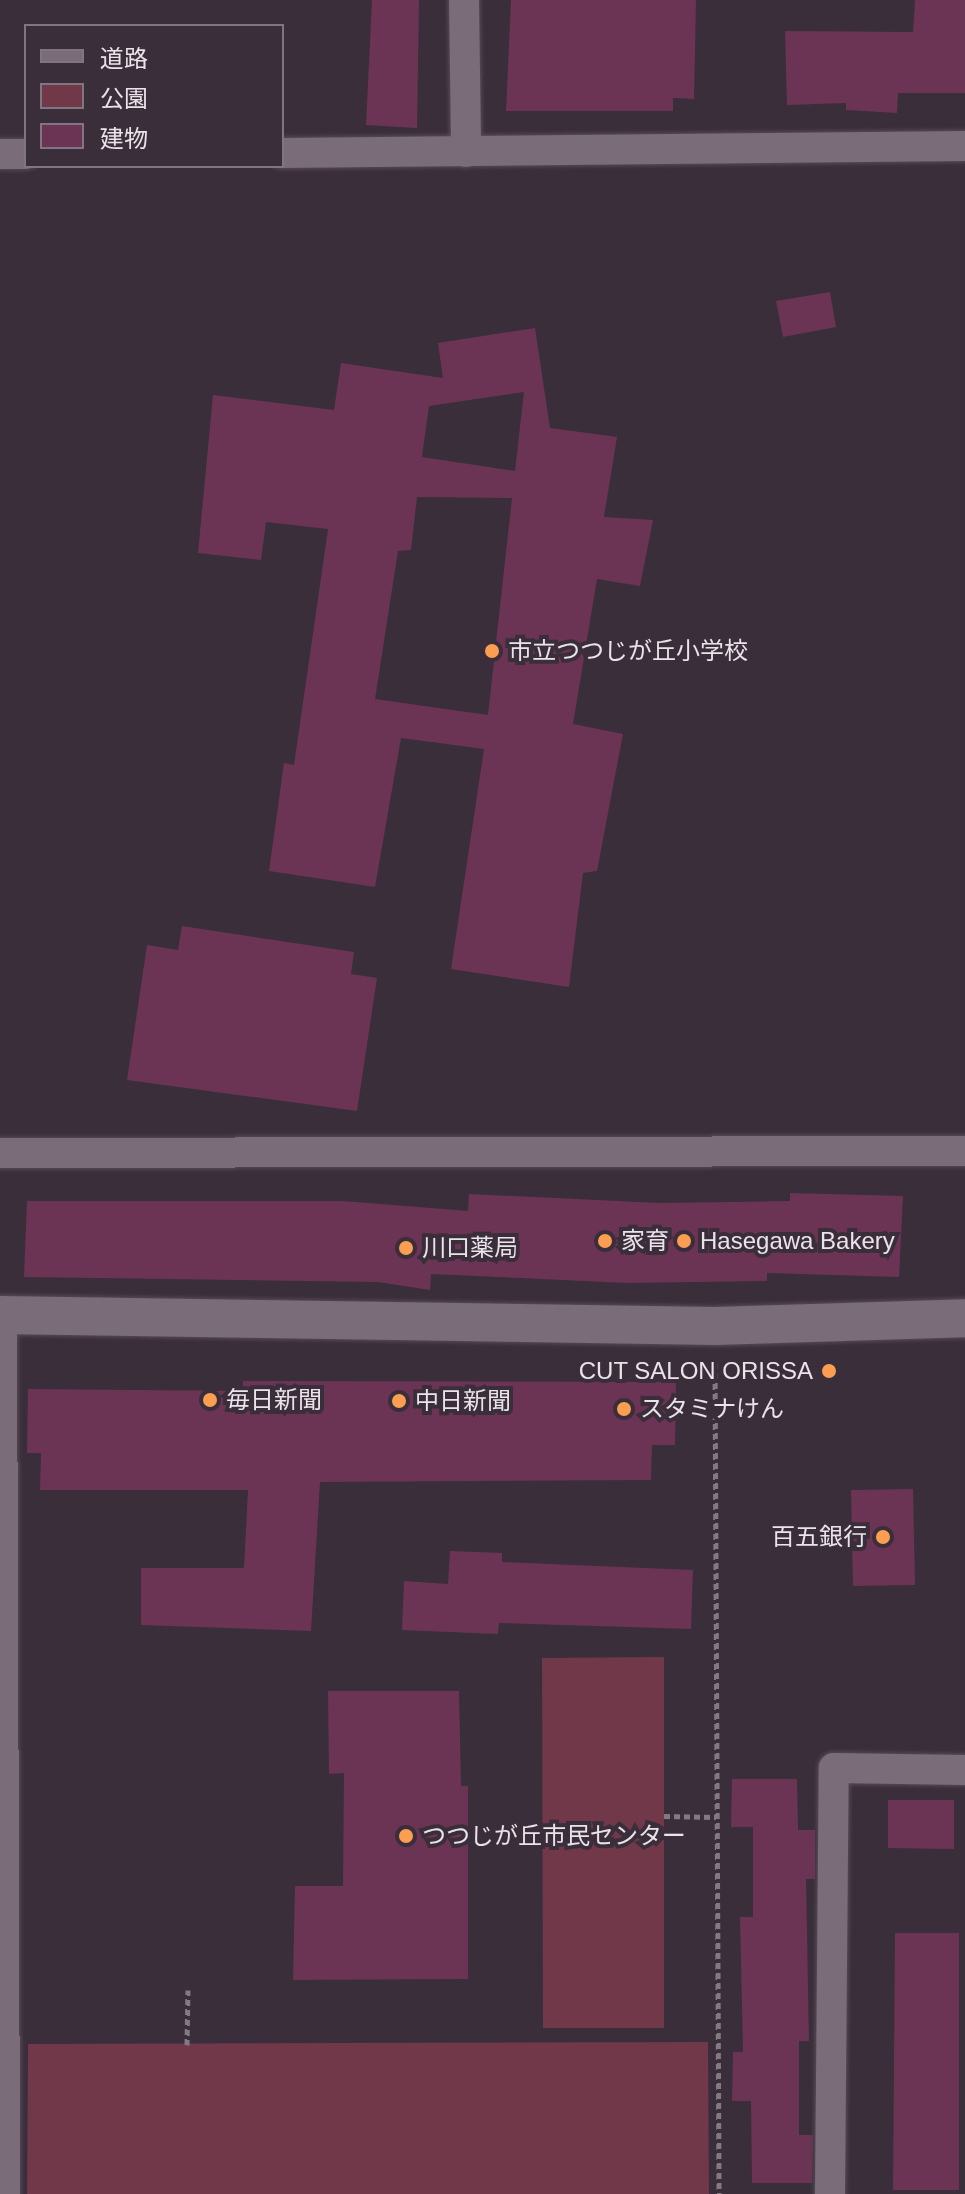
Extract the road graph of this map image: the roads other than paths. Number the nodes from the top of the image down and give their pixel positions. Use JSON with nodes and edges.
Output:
{"nodes":[{"id":1,"x":464,"y":0,"type":"edge"},
{"id":2,"x":965,"y":146,"type":"edge"},
{"id":3,"x":466,"y":152,"type":"junction"},
{"id":4,"x":284,"y":153,"type":"edge"},
{"id":5,"x":0,"y":154,"type":"edge"},
{"id":6,"x":24,"y":154,"type":"edge"},
{"id":7,"x":965,"y":1151,"type":"edge"},
{"id":8,"x":0,"y":1153,"type":"edge"},
{"id":9,"x":1,"y":1315,"type":"edge"},
{"id":10,"x":965,"y":1318,"type":"edge"},
{"id":11,"x":1,"y":1484,"type":"edge"},
{"id":12,"x":2,"y":1733,"type":"edge"},
{"id":13,"x":965,"y":1770,"type":"edge"},
{"id":14,"x":3,"y":1983,"type":"edge"},
{"id":15,"x":5,"y":2194,"type":"edge"},
{"id":16,"x":830,"y":2194,"type":"edge"}],
"edges":[{"from":1,"to":3,"type":"street"},
{"from":2,"to":3,"type":"street"},
{"from":3,"to":4,"type":"street"},
{"from":5,"to":6,"type":"street"},
{"from":7,"to":8,"type":"street"},
{"from":9,"to":10,"type":"street"},
{"from":9,"to":11,"type":"street"},
{"from":11,"to":12,"type":"street"},
{"from":12,"to":14,"type":"street"},
{"from":13,"to":16,"type":"street"},
{"from":14,"to":15,"type":"street"}]}
